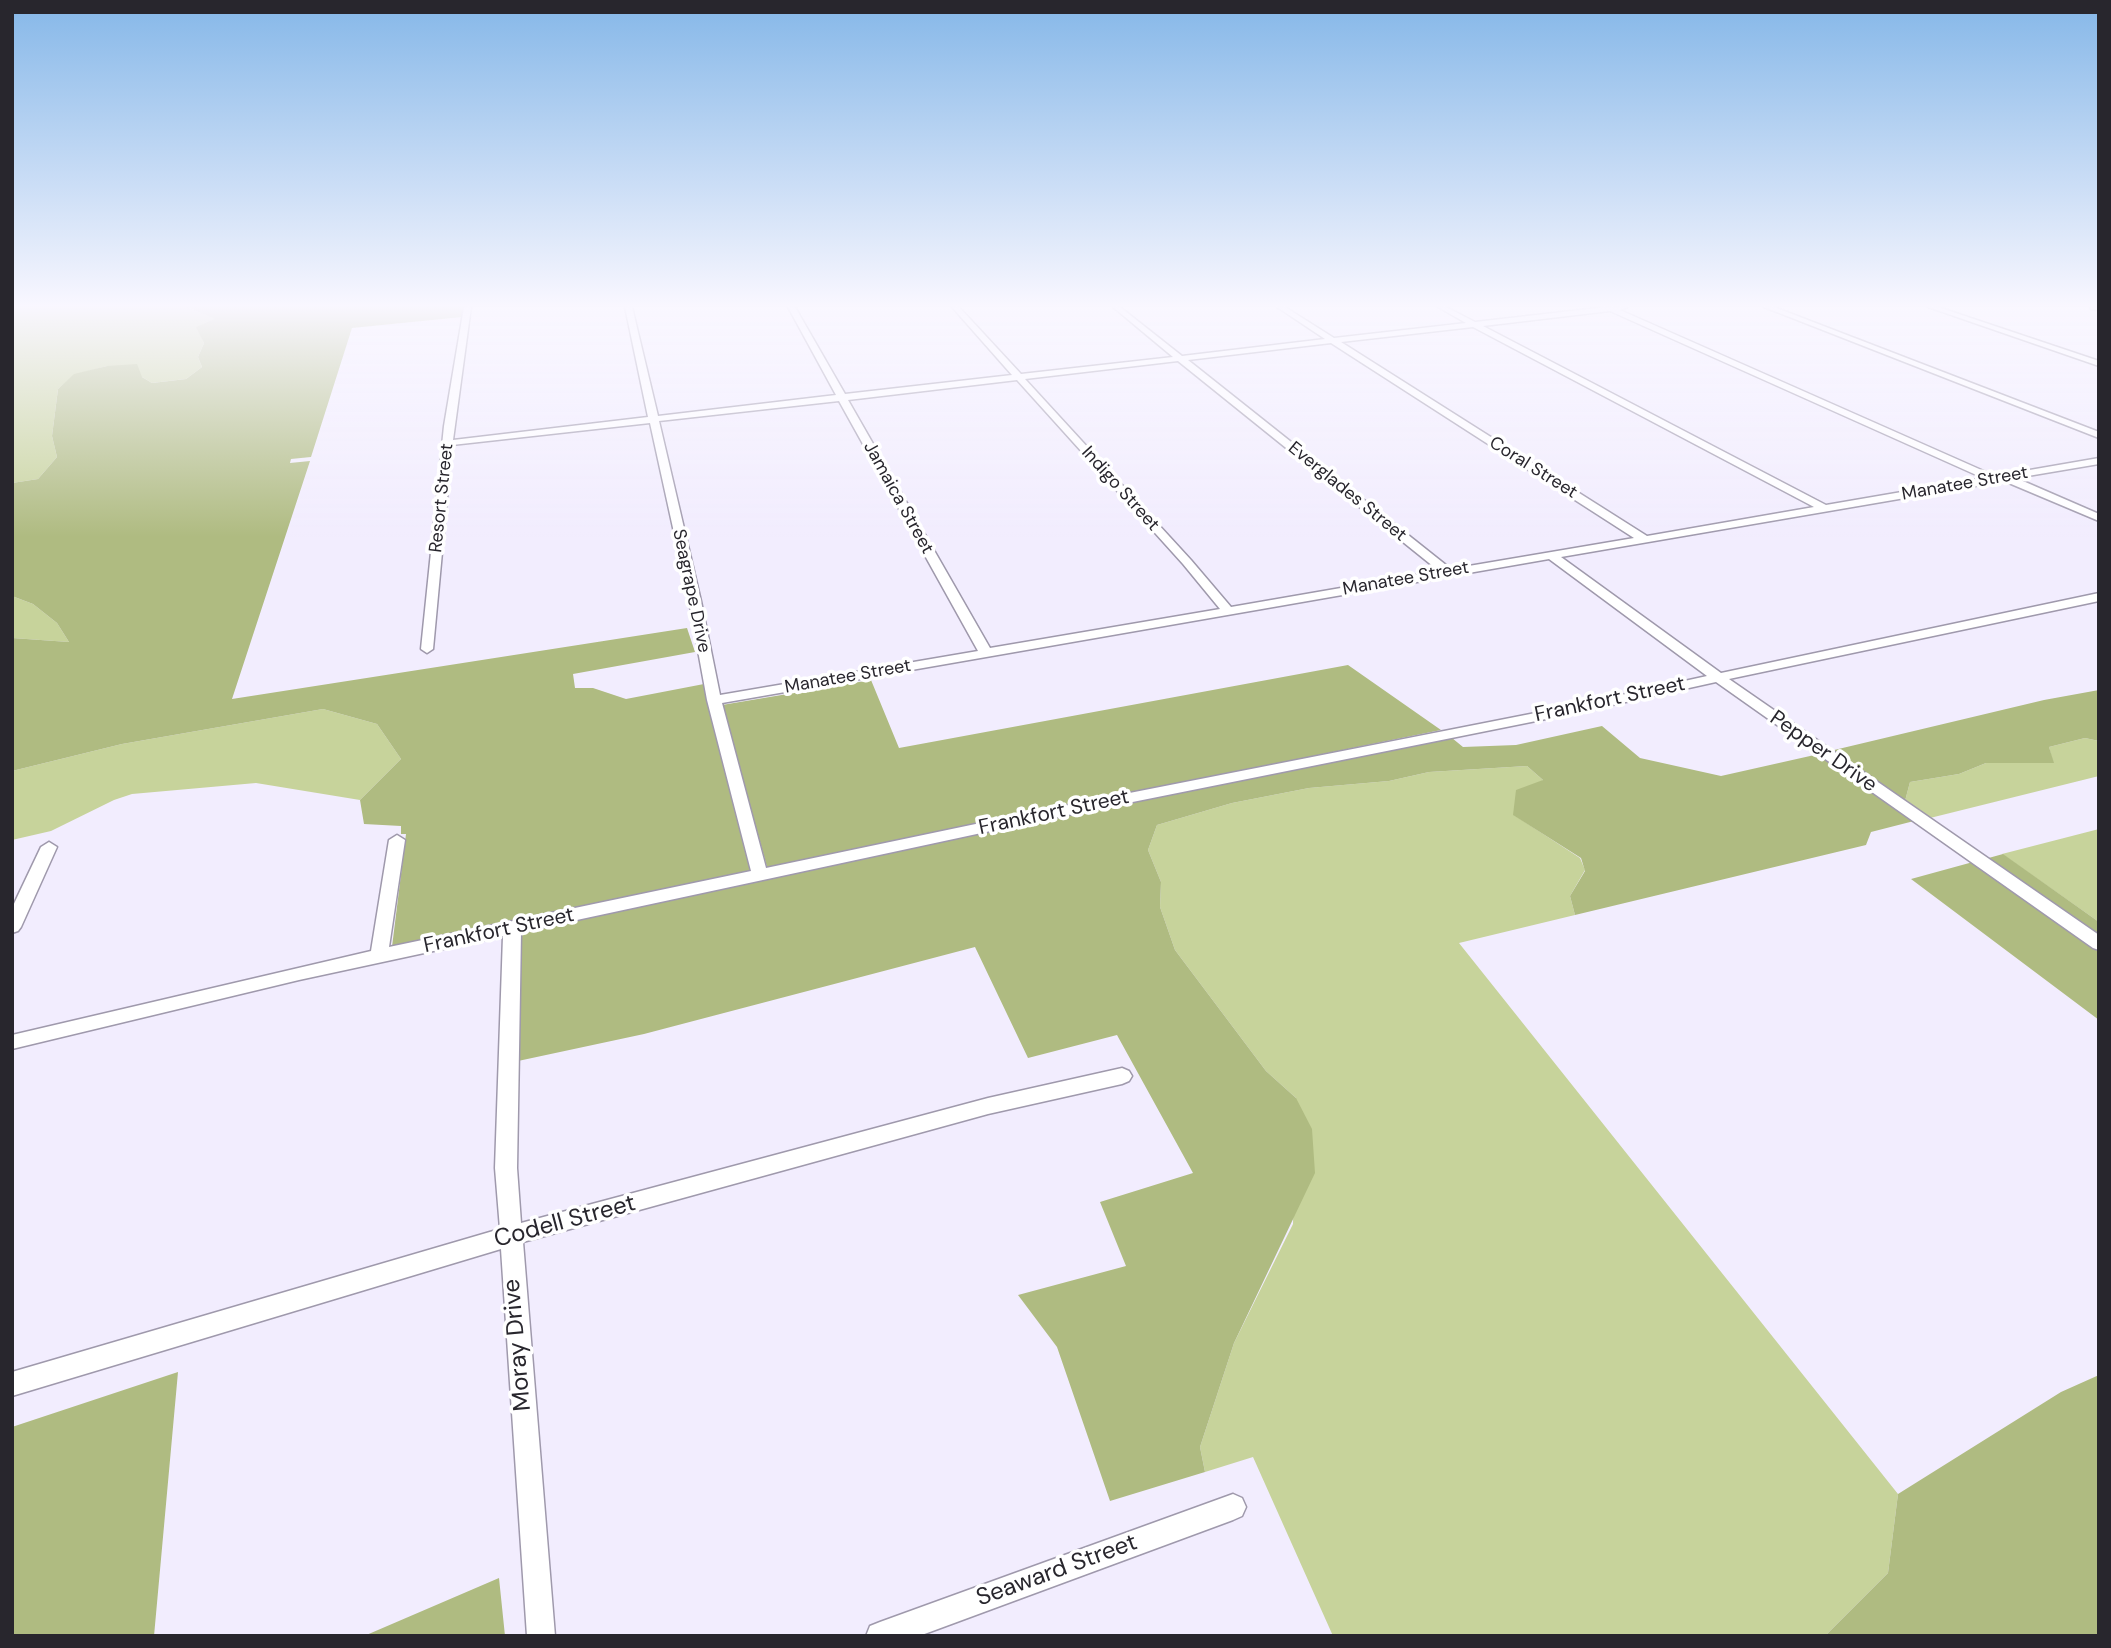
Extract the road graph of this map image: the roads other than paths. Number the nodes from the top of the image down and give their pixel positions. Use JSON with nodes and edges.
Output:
{"nodes":[{"id":1,"x":456,"y":384,"type":"edge"},
{"id":2,"x":644,"y":384,"type":"edge"},
{"id":3,"x":834,"y":384,"type":"edge"},
{"id":4,"x":952,"y":384,"type":"edge"},
{"id":5,"x":1026,"y":384,"type":"edge"},
{"id":6,"x":1213,"y":384,"type":"edge"},
{"id":7,"x":1402,"y":384,"type":"edge"},
{"id":8,"x":1588,"y":384,"type":"edge"},
{"id":9,"x":1783,"y":384,"type":"edge"},
{"id":10,"x":1967,"y":384,"type":"edge"},
{"id":11,"x":841,"y":397,"type":"junction"},
{"id":12,"x":652,"y":419,"type":"junction"},
{"id":13,"x":2099,"y":435,"type":"edge"},
{"id":14,"x":448,"y":443,"type":"junction"},
{"id":15,"x":2099,"y":461,"type":"edge"},
{"id":16,"x":1999,"y":478,"type":"junction"},
{"id":17,"x":1824,"y":508,"type":"junction"},
{"id":18,"x":2099,"y":518,"type":"edge"},
{"id":19,"x":1644,"y":539,"type":"junction"},
{"id":20,"x":1551,"y":555,"type":"junction"},
{"id":21,"x":1447,"y":572,"type":"junction"},
{"id":22,"x":2099,"y":597,"type":"edge"},
{"id":23,"x":1227,"y":610,"type":"junction"},
{"id":24,"x":427,"y":649,"type":"dead end"},
{"id":25,"x":986,"y":653,"type":"junction"},
{"id":26,"x":1718,"y":677,"type":"junction"},
{"id":27,"x":714,"y":701,"type":"junction"},
{"id":28,"x":397,"y":840,"type":"dead end"},
{"id":29,"x":49,"y":847,"type":"dead end"},
{"id":30,"x":760,"y":875,"type":"junction"},
{"id":31,"x":12,"y":927,"type":"edge"},
{"id":32,"x":512,"y":928,"type":"junction"},
{"id":33,"x":2099,"y":944,"type":"edge"},
{"id":34,"x":379,"y":957,"type":"junction"},
{"id":35,"x":12,"y":1042,"type":"edge"},
{"id":36,"x":1122,"y":1076,"type":"dead end"},
{"id":37,"x":510,"y":1236,"type":"junction"},
{"id":38,"x":12,"y":1384,"type":"edge"},
{"id":39,"x":1233,"y":1507,"type":"dead end"},
{"id":40,"x":541,"y":1636,"type":"edge"},
{"id":41,"x":880,"y":1636,"type":"edge"}],
"edges":[{"from":1,"to":14,"type":"street","name":"Resort Street"},
{"from":2,"to":12,"type":"street","name":"Seagrape Drive"},
{"from":3,"to":11,"type":"street","name":"Jamaica Street"},
{"from":4,"to":11,"type":"street"},
{"from":5,"to":23,"type":"street","name":"Indigo Street"},
{"from":6,"to":21,"type":"street","name":"Everglades Street"},
{"from":7,"to":19,"type":"street","name":"Coral Street"},
{"from":8,"to":17,"type":"street"},
{"from":9,"to":16,"type":"street"},
{"from":10,"to":13,"type":"street"},
{"from":11,"to":12,"type":"street"},
{"from":11,"to":25,"type":"street","name":"Jamaica Street"},
{"from":12,"to":14,"type":"street"},
{"from":12,"to":27,"type":"street","name":"Seagrape Drive"},
{"from":14,"to":24,"type":"street","name":"Resort Street"},
{"from":15,"to":16,"type":"street","name":"Manatee Street"},
{"from":16,"to":17,"type":"street","name":"Manatee Street"},
{"from":16,"to":18,"type":"street"},
{"from":17,"to":19,"type":"street","name":"Manatee Street"},
{"from":19,"to":20,"type":"street","name":"Manatee Street"},
{"from":20,"to":21,"type":"street","name":"Manatee Street"},
{"from":20,"to":26,"type":"street","name":"Pepper Drive"},
{"from":21,"to":23,"type":"street","name":"Manatee Street"},
{"from":22,"to":26,"type":"street","name":"Frankfort Street"},
{"from":23,"to":25,"type":"street","name":"Manatee Street"},
{"from":25,"to":27,"type":"street","name":"Manatee Street"},
{"from":26,"to":30,"type":"street","name":"Frankfort Street"},
{"from":26,"to":33,"type":"street","name":"Pepper Drive"},
{"from":27,"to":30,"type":"street","name":"Seagrape Drive"},
{"from":28,"to":34,"type":"street"},
{"from":29,"to":31,"type":"street"},
{"from":30,"to":32,"type":"street","name":"Frankfort Street"},
{"from":32,"to":34,"type":"street","name":"Frankfort Street"},
{"from":32,"to":37,"type":"street","name":"Moray Drive"},
{"from":34,"to":35,"type":"street","name":"Frankfort Street"},
{"from":36,"to":37,"type":"street","name":"Codell Street"},
{"from":37,"to":38,"type":"street","name":"Codell Street"},
{"from":37,"to":40,"type":"street","name":"Moray Drive"},
{"from":39,"to":41,"type":"street","name":"Seaward Street"}]}
